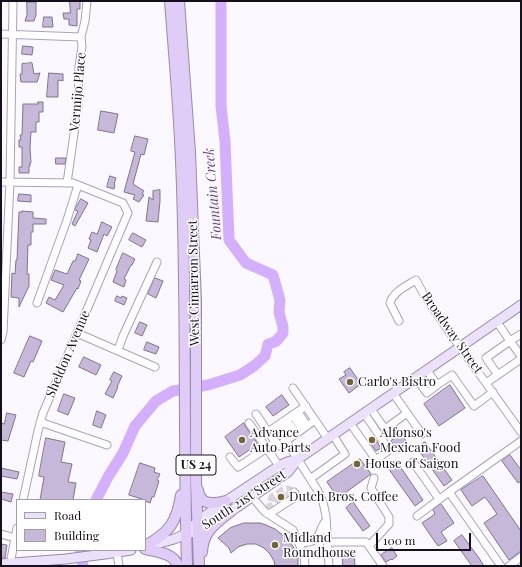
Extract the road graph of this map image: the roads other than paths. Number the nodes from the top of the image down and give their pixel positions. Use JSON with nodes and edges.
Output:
{"nodes":[{"id":1,"x":13,"y":1,"type":"edge"},
{"id":2,"x":87,"y":1,"type":"edge"},
{"id":3,"x":170,"y":1,"type":"edge"},
{"id":4,"x":179,"y":1,"type":"edge"},
{"id":5,"x":1,"y":34,"type":"edge"},
{"id":6,"x":12,"y":34,"type":"junction"},
{"id":7,"x":82,"y":38,"type":"junction"},
{"id":8,"x":1,"y":182,"type":"edge"},
{"id":9,"x":10,"y":182,"type":"junction"},
{"id":10,"x":67,"y":183,"type":"junction"},
{"id":11,"x":78,"y":185,"type":"junction"},
{"id":12,"x":157,"y":262,"type":"dead end"},
{"id":13,"x":3,"y":301,"type":"edge"},
{"id":14,"x":37,"y":303,"type":"dead end"},
{"id":15,"x":521,"y":305,"type":"edge"},
{"id":16,"x":400,"y":321,"type":"dead end"},
{"id":17,"x":497,"y":322,"type":"junction"},
{"id":18,"x":77,"y":333,"type":"junction"},
{"id":19,"x":521,"y":334,"type":"edge"},
{"id":20,"x":1,"y":340,"type":"edge"},
{"id":21,"x":510,"y":341,"type":"junction"},
{"id":22,"x":460,"y":347,"type":"junction"},
{"id":23,"x":118,"y":350,"type":"junction"},
{"id":24,"x":521,"y":358,"type":"edge"},
{"id":25,"x":156,"y":367,"type":"dead end"},
{"id":26,"x":427,"y":370,"type":"junction"},
{"id":27,"x":498,"y":375,"type":"junction"},
{"id":28,"x":416,"y":378,"type":"junction"},
{"id":29,"x":486,"y":383,"type":"junction"},
{"id":30,"x":437,"y":385,"type":"junction"},
{"id":31,"x":293,"y":388,"type":"dead end"},
{"id":32,"x":493,"y":392,"type":"junction"},
{"id":33,"x":393,"y":393,"type":"junction"},
{"id":34,"x":306,"y":406,"type":"junction"},
{"id":35,"x":368,"y":411,"type":"junction"},
{"id":36,"x":407,"y":413,"type":"junction"},
{"id":37,"x":256,"y":414,"type":"dead end"},
{"id":38,"x":287,"y":419,"type":"junction"},
{"id":39,"x":315,"y":420,"type":"junction"},
{"id":40,"x":40,"y":422,"type":"junction"},
{"id":41,"x":249,"y":423,"type":"dead end"},
{"id":42,"x":350,"y":423,"type":"junction"},
{"id":43,"x":305,"y":427,"type":"junction"},
{"id":44,"x":268,"y":432,"type":"junction"},
{"id":45,"x":521,"y":432,"type":"edge"},
{"id":46,"x":422,"y":434,"type":"dead end"},
{"id":47,"x":291,"y":437,"type":"junction"},
{"id":48,"x":330,"y":437,"type":"junction"},
{"id":49,"x":521,"y":440,"type":"edge"},
{"id":50,"x":276,"y":442,"type":"junction"},
{"id":51,"x":107,"y":444,"type":"dead end"},
{"id":52,"x":267,"y":448,"type":"junction"},
{"id":53,"x":230,"y":457,"type":"dead end"},
{"id":54,"x":298,"y":459,"type":"junction"},
{"id":55,"x":413,"y":462,"type":"dead end"},
{"id":56,"x":185,"y":466,"type":"junction"},
{"id":57,"x":279,"y":466,"type":"junction"},
{"id":58,"x":374,"y":478,"type":"dead end"},
{"id":59,"x":310,"y":479,"type":"junction"},
{"id":60,"x":196,"y":482,"type":"junction"},
{"id":61,"x":294,"y":492,"type":"dead end"},
{"id":62,"x":449,"y":492,"type":"junction"},
{"id":63,"x":252,"y":497,"type":"junction"},
{"id":64,"x":23,"y":499,"type":"edge"},
{"id":65,"x":439,"y":499,"type":"junction"},
{"id":66,"x":226,"y":501,"type":"junction"},
{"id":67,"x":268,"y":511,"type":"junction"},
{"id":68,"x":230,"y":512,"type":"junction"},
{"id":69,"x":417,"y":516,"type":"dead end"},
{"id":70,"x":326,"y":520,"type":"junction"},
{"id":71,"x":197,"y":527,"type":"junction"},
{"id":72,"x":16,"y":533,"type":"edge"},
{"id":73,"x":1,"y":534,"type":"edge"},
{"id":74,"x":186,"y":534,"type":"junction"},
{"id":75,"x":15,"y":538,"type":"junction"},
{"id":76,"x":327,"y":542,"type":"junction"},
{"id":77,"x":299,"y":543,"type":"junction"},
{"id":78,"x":368,"y":544,"type":"junction"},
{"id":79,"x":146,"y":546,"type":"edge"},
{"id":80,"x":146,"y":547,"type":"edge"},
{"id":81,"x":146,"y":547,"type":"edge"},
{"id":82,"x":124,"y":551,"type":"edge"},
{"id":83,"x":106,"y":552,"type":"edge"},
{"id":84,"x":117,"y":552,"type":"junction"},
{"id":85,"x":521,"y":557,"type":"edge"},
{"id":86,"x":48,"y":563,"type":"edge"},
{"id":87,"x":11,"y":564,"type":"edge"},
{"id":88,"x":119,"y":566,"type":"edge"},
{"id":89,"x":178,"y":566,"type":"edge"},
{"id":90,"x":187,"y":566,"type":"edge"},
{"id":91,"x":200,"y":566,"type":"edge"},
{"id":92,"x":305,"y":566,"type":"edge"},
{"id":93,"x":329,"y":566,"type":"edge"},
{"id":94,"x":383,"y":566,"type":"edge"},
{"id":95,"x":501,"y":566,"type":"edge"},
{"id":96,"x":508,"y":566,"type":"edge"}],
"edges":[{"from":1,"to":6,"type":"street"},
{"from":2,"to":7,"type":"street","name":"Vermijo Place"},
{"from":3,"to":56,"type":"highway","name":"West Cimarron Street","number":"US 24"},
{"from":4,"to":60,"type":"highway","name":"West Cimarron Street","number":"US 24"},
{"from":5,"to":6,"type":"street"},
{"from":6,"to":7,"type":"street"},
{"from":6,"to":9,"type":"street"},
{"from":7,"to":10,"type":"street","name":"Vermijo Place"},
{"from":8,"to":9,"type":"street"},
{"from":9,"to":10,"type":"street"},
{"from":9,"to":13,"type":"street"},
{"from":10,"to":11,"type":"street"},
{"from":11,"to":14,"type":"street"},
{"from":11,"to":18,"type":"street","name":"Sheldon Avenue"},
{"from":12,"to":23,"type":"street"},
{"from":13,"to":20,"type":"street"},
{"from":15,"to":17,"type":"main road","name":"South 21st Street"},
{"from":16,"to":22,"type":"street","name":"Broadway Street"},
{"from":17,"to":21,"type":"street"},
{"from":17,"to":22,"type":"main road","name":"South 21st Street"},
{"from":18,"to":23,"type":"street"},
{"from":18,"to":40,"type":"street","name":"Sheldon Avenue"},
{"from":19,"to":21,"type":"street"},
{"from":21,"to":24,"type":"street"},
{"from":21,"to":27,"type":"street"},
{"from":22,"to":26,"type":"main road","name":"South 21st Street"},
{"from":22,"to":29,"type":"street","name":"Broadway Street"},
{"from":23,"to":25,"type":"street"},
{"from":24,"to":27,"type":"street"},
{"from":26,"to":28,"type":"main road","name":"South 21st Street"},
{"from":26,"to":30,"type":"street"},
{"from":27,"to":29,"type":"street"},
{"from":28,"to":30,"type":"street"},
{"from":28,"to":33,"type":"main road","name":"South 21st Street"},
{"from":29,"to":32,"type":"street","name":"Broadway Street"},
{"from":30,"to":32,"type":"street"},
{"from":31,"to":34,"type":"street"},
{"from":32,"to":45,"type":"street","name":"Broadway Street"},
{"from":33,"to":35,"type":"main road","name":"South 21st Street"},
{"from":33,"to":36,"type":"street"},
{"from":34,"to":38,"type":"street"},
{"from":34,"to":39,"type":"street"},
{"from":35,"to":36,"type":"street"},
{"from":35,"to":42,"type":"main road","name":"South 21st Street"},
{"from":35,"to":42,"type":"street"},
{"from":36,"to":46,"type":"street"},
{"from":37,"to":44,"type":"street"},
{"from":38,"to":43,"type":"street"},
{"from":38,"to":44,"type":"street"},
{"from":38,"to":47,"type":"street"},
{"from":38,"to":47,"type":"street"},
{"from":39,"to":43,"type":"street"},
{"from":39,"to":48,"type":"street"},
{"from":40,"to":51,"type":"street"},
{"from":40,"to":64,"type":"street","name":"Sheldon Avenue"},
{"from":41,"to":52,"type":"street"},
{"from":42,"to":48,"type":"main road","name":"South 21st Street"},
{"from":43,"to":47,"type":"street"},
{"from":44,"to":50,"type":"street"},
{"from":47,"to":50,"type":"street"},
{"from":47,"to":54,"type":"street"},
{"from":48,"to":54,"type":"main road","name":"South 21st Street"},
{"from":48,"to":59,"type":"street"},
{"from":49,"to":62,"type":"street"},
{"from":50,"to":52,"type":"street"},
{"from":52,"to":53,"type":"street"},
{"from":52,"to":57,"type":"street"},
{"from":54,"to":57,"type":"main road","name":"South 21st Street"},
{"from":54,"to":59,"type":"street"},
{"from":54,"to":63,"type":"main road","name":"South 21st Street"},
{"from":55,"to":65,"type":"street"},
{"from":56,"to":74,"type":"highway","name":"West Cimarron Street","number":"US 24"},
{"from":56,"to":79,"type":"highway"},
{"from":57,"to":66,"type":"main road","name":"South 21st Street"},
{"from":58,"to":78,"type":"street"},
{"from":59,"to":70,"type":"street"},
{"from":60,"to":66,"type":"highway"},
{"from":60,"to":71,"type":"highway","name":"West Cimarron Street","number":"US 24"},
{"from":61,"to":67,"type":"street"},
{"from":62,"to":65,"type":"street"},
{"from":62,"to":95,"type":"street"},
{"from":63,"to":67,"type":"street"},
{"from":63,"to":68,"type":"main road","name":"South 21st Street"},
{"from":65,"to":69,"type":"street"},
{"from":66,"to":71,"type":"main road","name":"South 21st Street"},
{"from":67,"to":77,"type":"street"},
{"from":68,"to":71,"type":"main road","name":"South 21st Street"},
{"from":68,"to":91,"type":"highway"},
{"from":70,"to":76,"type":"street"},
{"from":70,"to":77,"type":"street"},
{"from":71,"to":74,"type":"main road","name":"South 21st Street"},
{"from":71,"to":91,"type":"highway","name":"West Cimarron Street","number":"US 24"},
{"from":72,"to":75,"type":"street"},
{"from":73,"to":75,"type":"street"},
{"from":74,"to":80,"type":"main road","name":"South 21st Street"},
{"from":74,"to":90,"type":"highway","name":"West Cimarron Street","number":"US 24"},
{"from":75,"to":87,"type":"street"},
{"from":76,"to":78,"type":"street"},
{"from":76,"to":93,"type":"street"},
{"from":77,"to":92,"type":"street"},
{"from":78,"to":94,"type":"street"},
{"from":81,"to":89,"type":"highway"},
{"from":82,"to":84,"type":"main road"},
{"from":83,"to":84,"type":"main road"},
{"from":83,"to":86,"type":"main road"},
{"from":84,"to":88,"type":"street"},
{"from":85,"to":96,"type":"street"},
{"from":86,"to":87,"type":"main road"}]}
